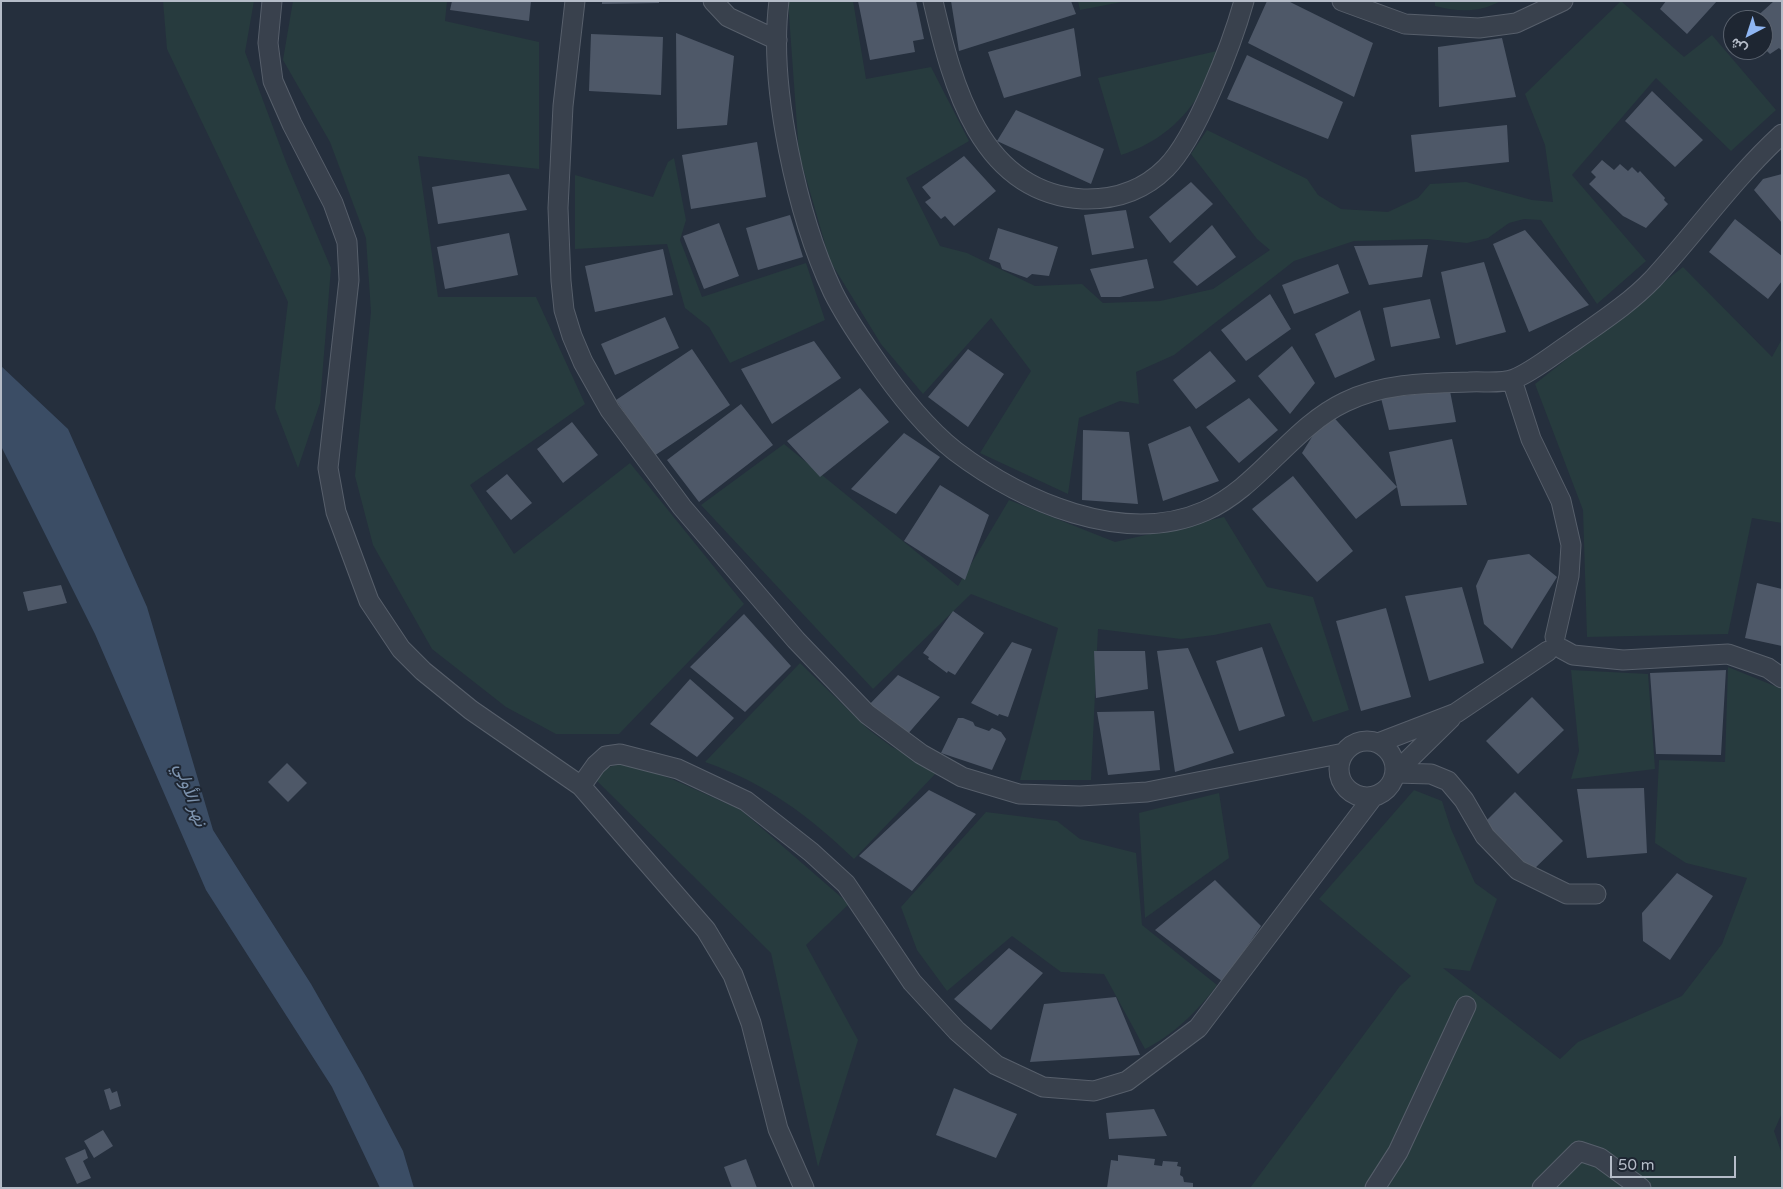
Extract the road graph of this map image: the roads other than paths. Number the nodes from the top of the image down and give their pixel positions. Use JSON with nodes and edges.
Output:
{"nodes":[{"id":1,"x":272,"y":1,"type":"edge"},
{"id":2,"x":576,"y":1,"type":"edge"},
{"id":3,"x":714,"y":1,"type":"edge"},
{"id":4,"x":779,"y":1,"type":"edge"},
{"id":5,"x":933,"y":1,"type":"edge"},
{"id":6,"x":1244,"y":1,"type":"edge"},
{"id":7,"x":1342,"y":1,"type":"edge"},
{"id":8,"x":1563,"y":1,"type":"edge"},
{"id":9,"x":777,"y":40,"type":"junction"},
{"id":10,"x":1782,"y":134,"type":"edge"},
{"id":11,"x":1512,"y":380,"type":"junction"},
{"id":12,"x":1555,"y":646,"type":"junction"},
{"id":13,"x":1782,"y":678,"type":"edge"},
{"id":14,"x":1456,"y":713,"type":"junction"},
{"id":15,"x":1378,"y":743,"type":"junction"},
{"id":16,"x":1344,"y":753,"type":"junction"},
{"id":17,"x":1395,"y":773,"type":"junction"},
{"id":18,"x":581,"y":786,"type":"junction"},
{"id":19,"x":1373,"y":797,"type":"junction"},
{"id":20,"x":1596,"y":894,"type":"dead end"},
{"id":21,"x":1466,"y":1006,"type":"dead end"},
{"id":22,"x":804,"y":1188,"type":"edge"},
{"id":23,"x":1374,"y":1188,"type":"edge"},
{"id":24,"x":1542,"y":1188,"type":"edge"},
{"id":25,"x":1641,"y":1188,"type":"edge"}],
"edges":[{"from":1,"to":18,"type":"street"},
{"from":2,"to":16,"type":"street"},
{"from":3,"to":9,"type":"street"},
{"from":4,"to":9,"type":"street"},
{"from":5,"to":6,"type":"street"},
{"from":7,"to":8,"type":"street"},
{"from":9,"to":11,"type":"street"},
{"from":10,"to":11,"type":"street"},
{"from":11,"to":12,"type":"street"},
{"from":12,"to":13,"type":"street"},
{"from":12,"to":14,"type":"street"},
{"from":14,"to":15,"type":"street"},
{"from":14,"to":17,"type":"street"},
{"from":15,"to":16,"type":"street"},
{"from":15,"to":17,"type":"street"},
{"from":16,"to":19,"type":"street"},
{"from":17,"to":19,"type":"street"},
{"from":17,"to":20,"type":"street"},
{"from":18,"to":19,"type":"street"},
{"from":18,"to":22,"type":"street"},
{"from":21,"to":23,"type":"street"},
{"from":24,"to":25,"type":"street"}]}
